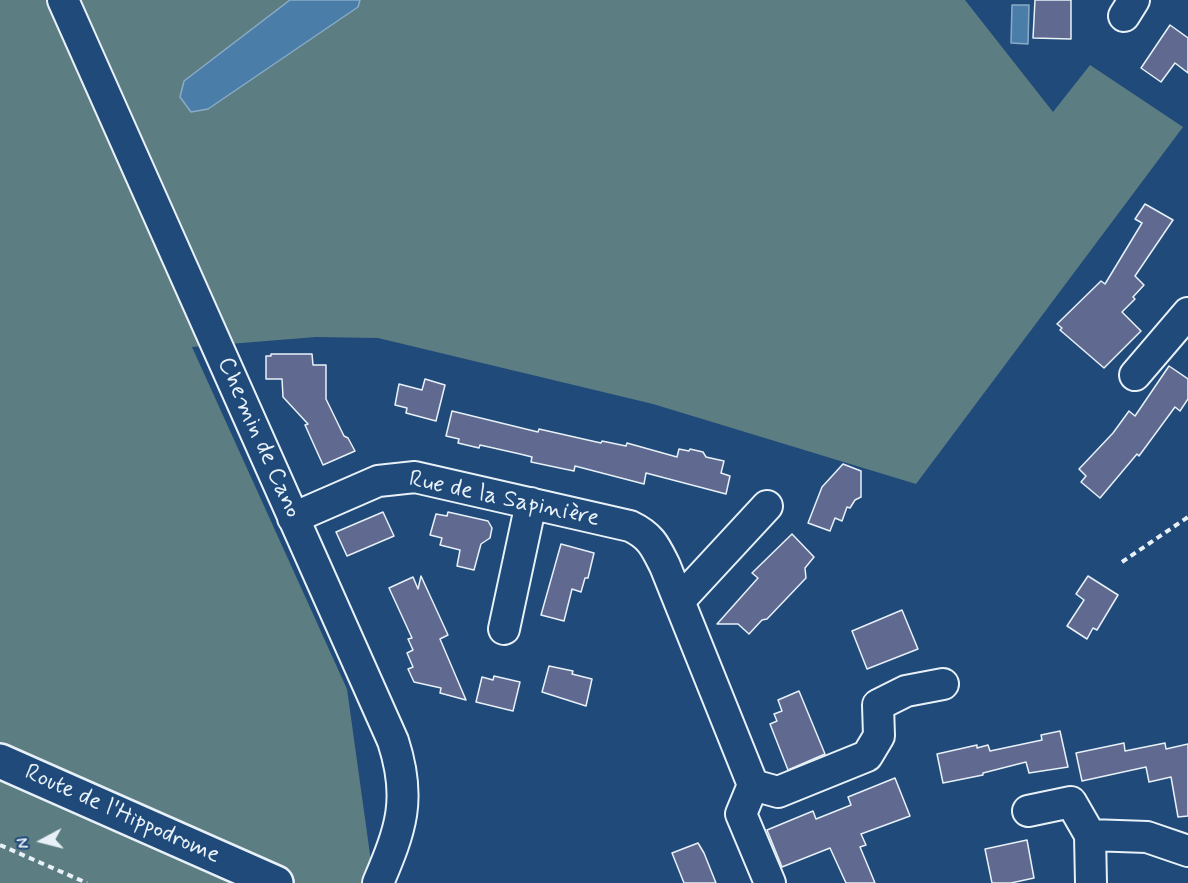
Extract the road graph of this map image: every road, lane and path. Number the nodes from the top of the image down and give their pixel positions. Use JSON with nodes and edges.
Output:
{"nodes":[{"id":1,"x":63,"y":0,"type":"edge"},
{"id":2,"x":1188,"y":313,"type":"edge"},
{"id":3,"x":1135,"y":375,"type":"dead end"},
{"id":4,"x":531,"y":503,"type":"junction"},
{"id":5,"x":767,"y":506,"type":"dead end"},
{"id":6,"x":1188,"y":517,"type":"edge"},
{"id":7,"x":293,"y":518,"type":"junction"},
{"id":8,"x":1122,"y":562,"type":"dead end"},
{"id":9,"x":679,"y":601,"type":"junction"},
{"id":10,"x":504,"y":629,"type":"dead end"},
{"id":11,"x":943,"y":684,"type":"dead end"},
{"id":12,"x":0,"y":761,"type":"edge"},
{"id":13,"x":753,"y":785,"type":"junction"},
{"id":14,"x":1028,"y":811,"type":"dead end"},
{"id":15,"x":1090,"y":836,"type":"junction"},
{"id":16,"x":0,"y":845,"type":"edge"},
{"id":17,"x":1188,"y":851,"type":"edge"},
{"id":18,"x":87,"y":883,"type":"edge"},
{"id":19,"x":276,"y":883,"type":"edge"},
{"id":20,"x":378,"y":883,"type":"edge"},
{"id":21,"x":770,"y":883,"type":"edge"},
{"id":22,"x":1091,"y":883,"type":"edge"}],
"edges":[{"from":1,"to":7,"type":"street","name":"Chemin de Cano"},
{"from":2,"to":3,"type":"street"},
{"from":4,"to":7,"type":"street","name":"Rue de la Sapinière"},
{"from":4,"to":9,"type":"street","name":"Rue de la Sapinière"},
{"from":4,"to":10,"type":"street"},
{"from":5,"to":9,"type":"street"},
{"from":6,"to":8,"type":"path"},
{"from":7,"to":20,"type":"street","name":"Chemin de Cano"},
{"from":9,"to":13,"type":"street","name":"Rue de la Sapinière"},
{"from":11,"to":13,"type":"street"},
{"from":12,"to":19,"type":"main road","name":"Route de l'Hippodrome"},
{"from":13,"to":21,"type":"street"},
{"from":14,"to":15,"type":"street"},
{"from":15,"to":17,"type":"street"},
{"from":15,"to":22,"type":"street"},
{"from":16,"to":18,"type":"path"}]}
